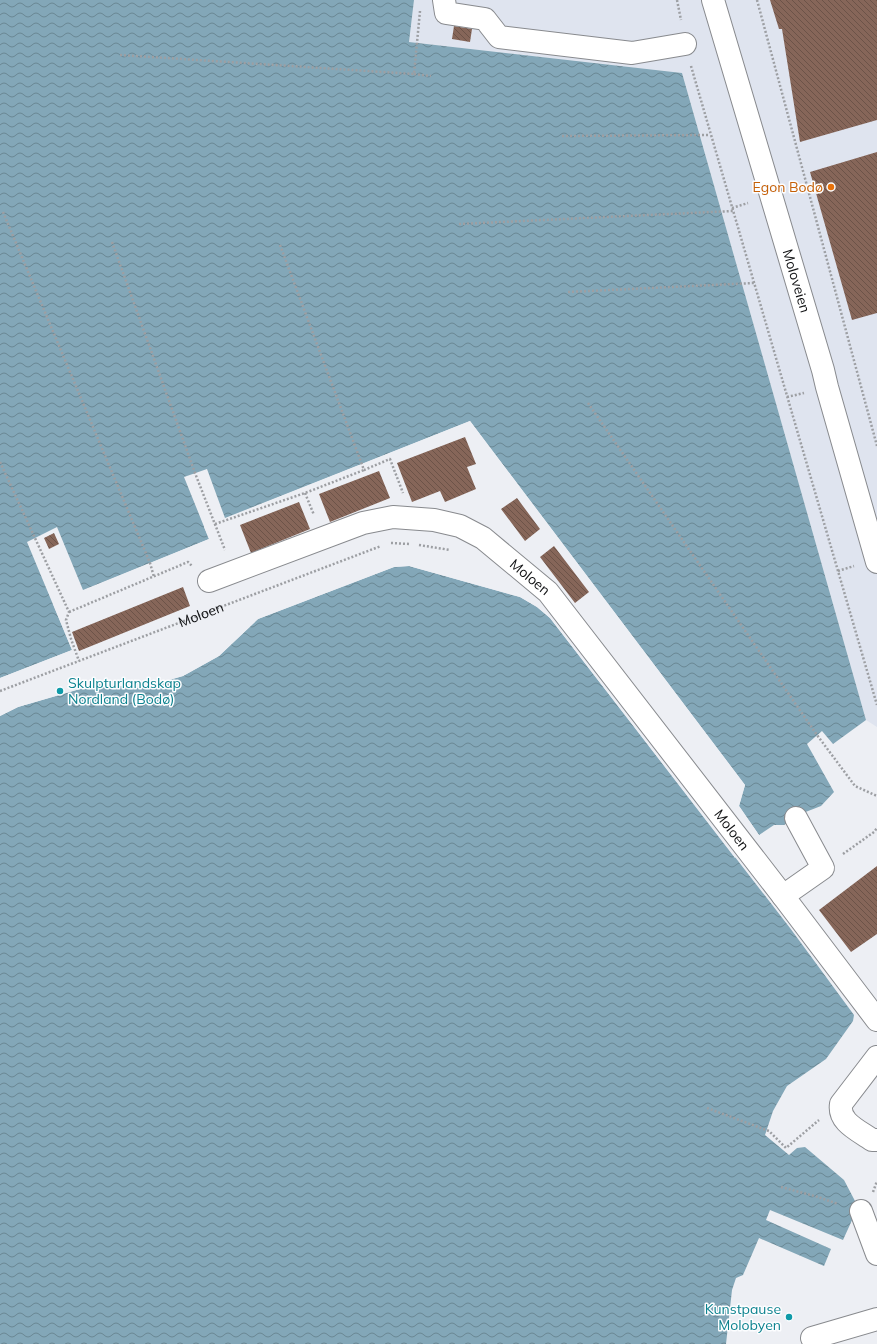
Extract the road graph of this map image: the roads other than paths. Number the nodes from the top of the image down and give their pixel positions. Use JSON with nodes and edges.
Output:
{"nodes":[{"id":1,"x":444,"y":0,"type":"edge"},
{"id":2,"x":713,"y":0,"type":"edge"},
{"id":3,"x":685,"y":44,"type":"road end"},
{"id":4,"x":868,"y":564,"type":"edge"},
{"id":5,"x":209,"y":581,"type":"road end"},
{"id":6,"x":796,"y":818,"type":"dead end"},
{"id":7,"x":783,"y":896,"type":"junction"},
{"id":8,"x":877,"y":1020,"type":"edge"},
{"id":9,"x":877,"y":1057,"type":"edge"},
{"id":10,"x":877,"y":1140,"type":"edge"},
{"id":11,"x":861,"y":1211,"type":"road end"},
{"id":12,"x":877,"y":1254,"type":"edge"},
{"id":13,"x":877,"y":1319,"type":"edge"},
{"id":14,"x":812,"y":1338,"type":"dead end"}],
"edges":[{"from":1,"to":3,"type":"street"},
{"from":2,"to":4,"type":"street","name":"Moloveien"},
{"from":5,"to":7,"type":"street","name":"Moloen"},
{"from":6,"to":7,"type":"street"},
{"from":7,"to":8,"type":"street","name":"Moloen"},
{"from":9,"to":10,"type":"street"},
{"from":11,"to":12,"type":"street"},
{"from":13,"to":14,"type":"street"}]}
